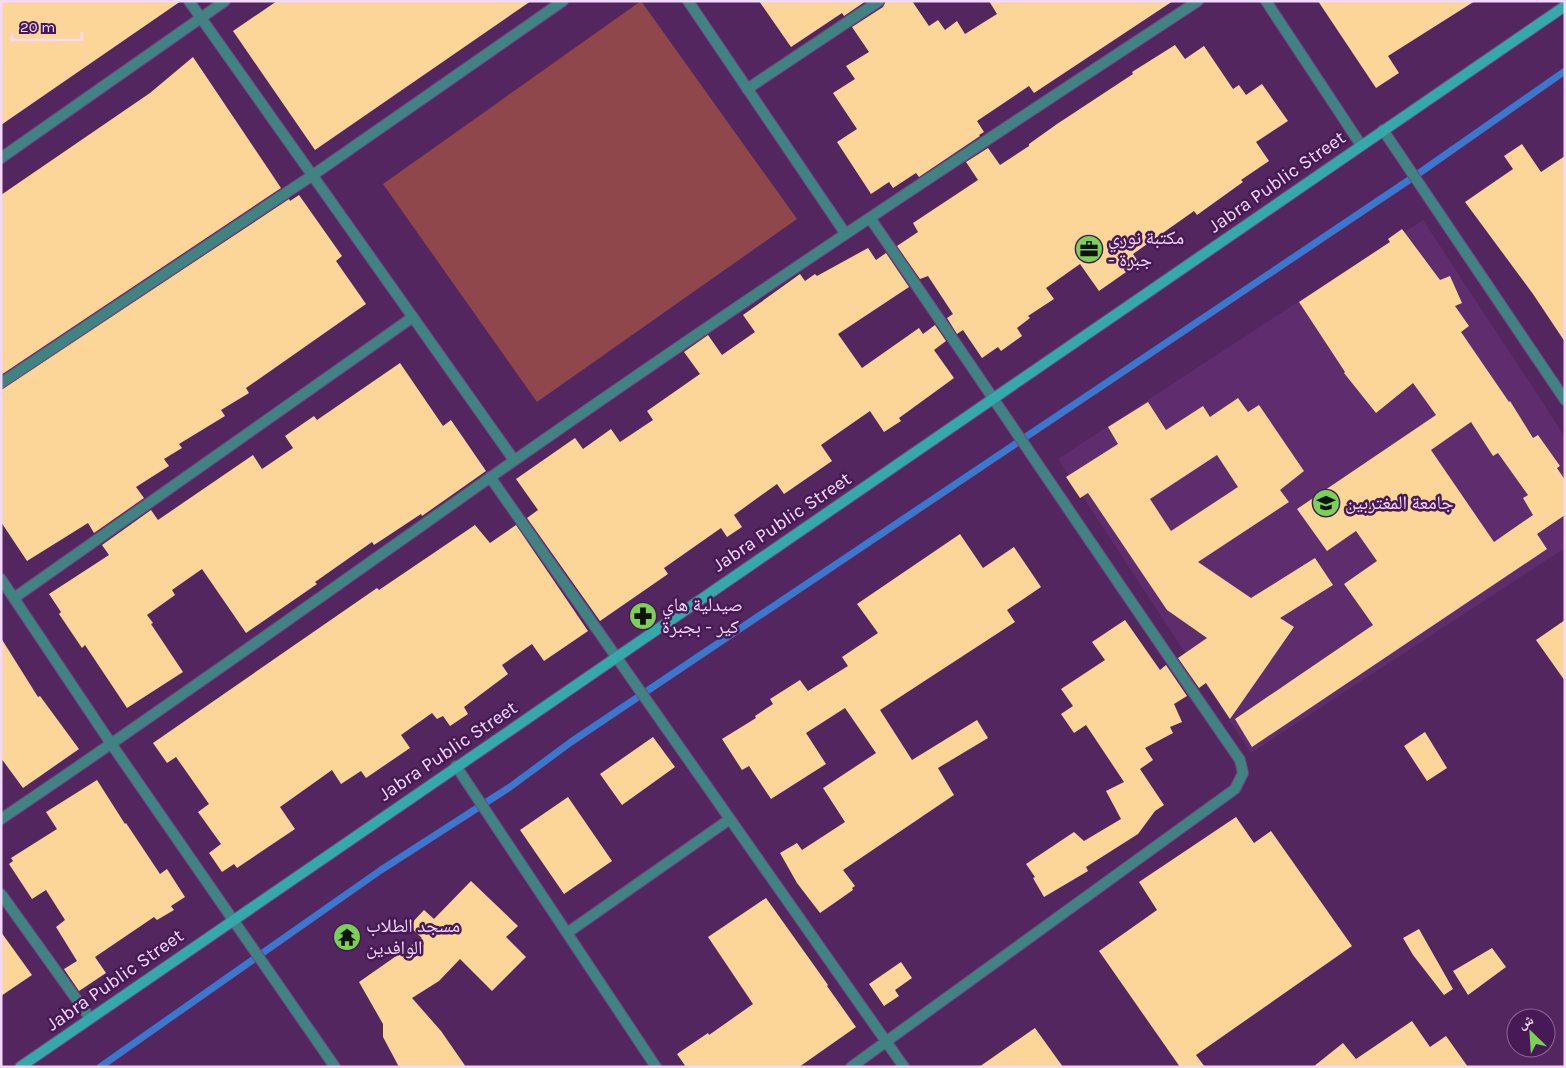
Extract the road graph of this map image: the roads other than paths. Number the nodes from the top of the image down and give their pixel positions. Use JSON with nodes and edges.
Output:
{"nodes":[{"id":1,"x":189,"y":1,"type":"edge"},
{"id":2,"x":225,"y":1,"type":"edge"},
{"id":3,"x":563,"y":1,"type":"edge"},
{"id":4,"x":688,"y":1,"type":"edge"},
{"id":5,"x":880,"y":1,"type":"edge"},
{"id":6,"x":1198,"y":1,"type":"edge"},
{"id":7,"x":1266,"y":1,"type":"edge"},
{"id":8,"x":1565,"y":6,"type":"edge"},
{"id":9,"x":201,"y":18,"type":"junction"},
{"id":10,"x":747,"y":89,"type":"junction"},
{"id":11,"x":1383,"y":130,"type":"junction"},
{"id":12,"x":1361,"y":145,"type":"junction"},
{"id":13,"x":1,"y":158,"type":"edge"},
{"id":14,"x":313,"y":175,"type":"junction"},
{"id":15,"x":870,"y":218,"type":"junction"},
{"id":16,"x":846,"y":233,"type":"junction"},
{"id":17,"x":413,"y":317,"type":"junction"},
{"id":18,"x":1,"y":383,"type":"edge"},
{"id":19,"x":994,"y":398,"type":"junction"},
{"id":20,"x":1565,"y":400,"type":"edge"},
{"id":21,"x":514,"y":460,"type":"junction"},
{"id":22,"x":490,"y":478,"type":"junction"},
{"id":23,"x":1,"y":579,"type":"edge"},
{"id":24,"x":14,"y":598,"type":"junction"},
{"id":25,"x":616,"y":657,"type":"junction"},
{"id":26,"x":112,"y":744,"type":"junction"},
{"id":27,"x":456,"y":766,"type":"junction"},
{"id":28,"x":1,"y":819,"type":"edge"},
{"id":29,"x":730,"y":819,"type":"junction"},
{"id":30,"x":1,"y":894,"type":"edge"},
{"id":31,"x":233,"y":920,"type":"junction"},
{"id":32,"x":567,"y":933,"type":"junction"},
{"id":33,"x":90,"y":1018,"type":"junction"},
{"id":34,"x":886,"y":1042,"type":"junction"},
{"id":35,"x":20,"y":1067,"type":"edge"},
{"id":36,"x":335,"y":1067,"type":"edge"},
{"id":37,"x":656,"y":1067,"type":"edge"},
{"id":38,"x":851,"y":1067,"type":"edge"},
{"id":39,"x":904,"y":1067,"type":"edge"}],
"edges":[{"from":1,"to":9,"type":"street"},
{"from":2,"to":9,"type":"street"},
{"from":3,"to":14,"type":"street"},
{"from":4,"to":10,"type":"street"},
{"from":5,"to":10,"type":"street"},
{"from":6,"to":15,"type":"street"},
{"from":7,"to":12,"type":"street"},
{"from":8,"to":11,"type":"main road","name":"Jabra Public Street"},
{"from":9,"to":13,"type":"street"},
{"from":9,"to":14,"type":"street"},
{"from":10,"to":16,"type":"street"},
{"from":11,"to":12,"type":"main road","name":"Jabra Public Street"},
{"from":11,"to":20,"type":"street"},
{"from":12,"to":19,"type":"main road","name":"Jabra Public Street"},
{"from":14,"to":17,"type":"street"},
{"from":14,"to":18,"type":"street"},
{"from":15,"to":16,"type":"street"},
{"from":15,"to":19,"type":"street"},
{"from":16,"to":21,"type":"street"},
{"from":17,"to":21,"type":"street"},
{"from":17,"to":24,"type":"street"},
{"from":19,"to":25,"type":"main road","name":"Jabra Public Street"},
{"from":19,"to":34,"type":"street"},
{"from":21,"to":22,"type":"street"},
{"from":22,"to":25,"type":"street"},
{"from":22,"to":26,"type":"street"},
{"from":23,"to":24,"type":"street"},
{"from":24,"to":26,"type":"street"},
{"from":25,"to":27,"type":"main road","name":"Jabra Public Street"},
{"from":25,"to":29,"type":"street"},
{"from":26,"to":28,"type":"street"},
{"from":26,"to":31,"type":"street"},
{"from":27,"to":31,"type":"main road","name":"Jabra Public Street"},
{"from":27,"to":32,"type":"street"},
{"from":29,"to":32,"type":"street"},
{"from":29,"to":34,"type":"street"},
{"from":30,"to":33,"type":"street"},
{"from":31,"to":33,"type":"main road","name":"Jabra Public Street"},
{"from":31,"to":36,"type":"street"},
{"from":32,"to":37,"type":"street"},
{"from":33,"to":35,"type":"main road","name":"Jabra Public Street"},
{"from":34,"to":38,"type":"street"},
{"from":34,"to":39,"type":"street"}]}
